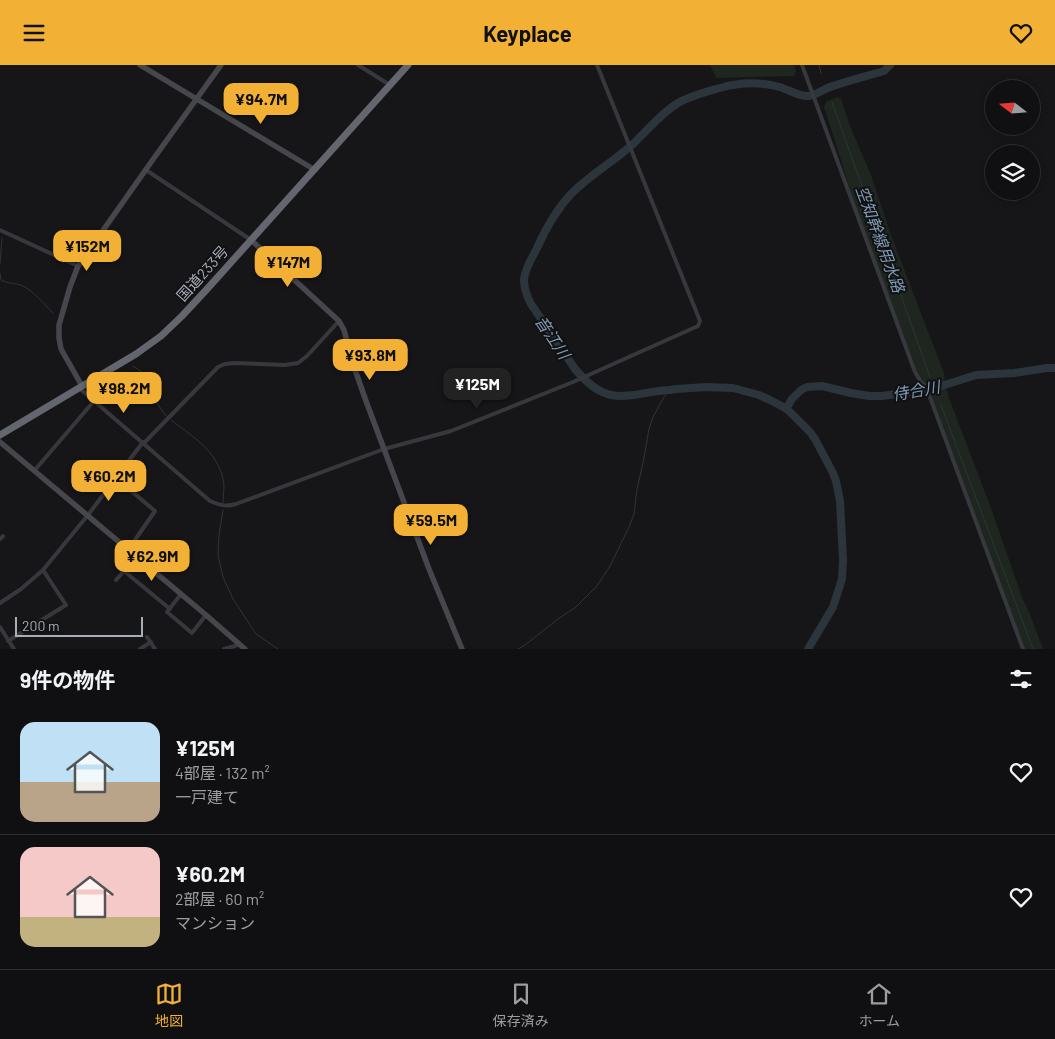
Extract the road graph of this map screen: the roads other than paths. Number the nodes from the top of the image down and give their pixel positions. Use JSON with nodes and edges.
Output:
{"nodes":[{"id":1,"x":140,"y":65,"type":"edge"},
{"id":2,"x":221,"y":65,"type":"edge"},
{"id":3,"x":358,"y":65,"type":"edge"},
{"id":4,"x":408,"y":65,"type":"edge"},
{"id":5,"x":597,"y":65,"type":"edge"},
{"id":6,"x":802,"y":65,"type":"edge"},
{"id":7,"x":390,"y":85,"type":"junction"},
{"id":8,"x":197,"y":99,"type":"junction"},
{"id":9,"x":146,"y":169,"type":"junction"},
{"id":10,"x":315,"y":169,"type":"junction"},
{"id":11,"x":0,"y":230,"type":"edge"},
{"id":12,"x":251,"y":240,"type":"junction"},
{"id":13,"x":78,"y":266,"type":"junction"},
{"id":14,"x":340,"y":321,"type":"junction"},
{"id":15,"x":80,"y":387,"type":"junction"},
{"id":16,"x":94,"y":401,"type":"junction"},
{"id":17,"x":0,"y":435,"type":"edge"},
{"id":18,"x":0,"y":442,"type":"edge"},
{"id":19,"x":143,"y":443,"type":"junction"},
{"id":20,"x":384,"y":449,"type":"junction"},
{"id":21,"x":34,"y":471,"type":"junction"},
{"id":22,"x":116,"y":478,"type":"junction"},
{"id":23,"x":88,"y":515,"type":"junction"},
{"id":24,"x":128,"y":550,"type":"junction"},
{"id":25,"x":136,"y":556,"type":"junction"},
{"id":26,"x":43,"y":570,"type":"junction"},
{"id":27,"x":124,"y":571,"type":"junction"},
{"id":28,"x":116,"y":580,"type":"dead end"},
{"id":29,"x":181,"y":594,"type":"junction"},
{"id":30,"x":0,"y":603,"type":"edge"},
{"id":31,"x":170,"y":609,"type":"junction"},
{"id":32,"x":206,"y":615,"type":"junction"},
{"id":33,"x":0,"y":627,"type":"edge"},
{"id":34,"x":147,"y":637,"type":"dead end"},
{"id":35,"x":8,"y":641,"type":"junction"},
{"id":36,"x":151,"y":642,"type":"junction"},
{"id":37,"x":239,"y":644,"type":"junction"},
{"id":38,"x":14,"y":649,"type":"edge"},
{"id":39,"x":140,"y":649,"type":"edge"},
{"id":40,"x":155,"y":649,"type":"edge"},
{"id":41,"x":224,"y":649,"type":"edge"},
{"id":42,"x":246,"y":649,"type":"edge"},
{"id":43,"x":462,"y":649,"type":"edge"},
{"id":44,"x":1024,"y":649,"type":"edge"}],
"edges":[{"from":1,"to":8,"type":"street"},
{"from":2,"to":8,"type":"street"},
{"from":3,"to":7,"type":"street"},
{"from":4,"to":7,"type":"highway","name":"国道233号"},
{"from":5,"to":20,"type":"street"},
{"from":6,"to":44,"type":"street"},
{"from":7,"to":10,"type":"highway","name":"国道233号"},
{"from":8,"to":9,"type":"street"},
{"from":8,"to":10,"type":"street"},
{"from":9,"to":12,"type":"street"},
{"from":9,"to":13,"type":"street"},
{"from":10,"to":12,"type":"highway","name":"国道233号"},
{"from":11,"to":13,"type":"street"},
{"from":12,"to":14,"type":"street"},
{"from":12,"to":15,"type":"highway","name":"国道233号"},
{"from":13,"to":15,"type":"street"},
{"from":14,"to":19,"type":"street"},
{"from":14,"to":20,"type":"street"},
{"from":15,"to":16,"type":"street"},
{"from":15,"to":17,"type":"highway","name":"国道233号"},
{"from":16,"to":19,"type":"street"},
{"from":16,"to":21,"type":"street"},
{"from":18,"to":21,"type":"street"},
{"from":19,"to":20,"type":"street"},
{"from":19,"to":22,"type":"street"},
{"from":20,"to":43,"type":"street"},
{"from":21,"to":23,"type":"street"},
{"from":22,"to":23,"type":"street"},
{"from":22,"to":24,"type":"street"},
{"from":23,"to":24,"type":"street"},
{"from":23,"to":26,"type":"street"},
{"from":24,"to":25,"type":"street"},
{"from":25,"to":27,"type":"street"},
{"from":25,"to":29,"type":"street"},
{"from":26,"to":30,"type":"street"},
{"from":26,"to":35,"type":"street"},
{"from":27,"to":28,"type":"street"},
{"from":27,"to":31,"type":"street"},
{"from":29,"to":31,"type":"street"},
{"from":29,"to":32,"type":"street"},
{"from":31,"to":32,"type":"street"},
{"from":32,"to":37,"type":"street"},
{"from":33,"to":35,"type":"street"},
{"from":34,"to":36,"type":"street"},
{"from":35,"to":38,"type":"street"},
{"from":36,"to":39,"type":"street"},
{"from":36,"to":40,"type":"street"},
{"from":37,"to":41,"type":"street"},
{"from":37,"to":42,"type":"street"}]}
